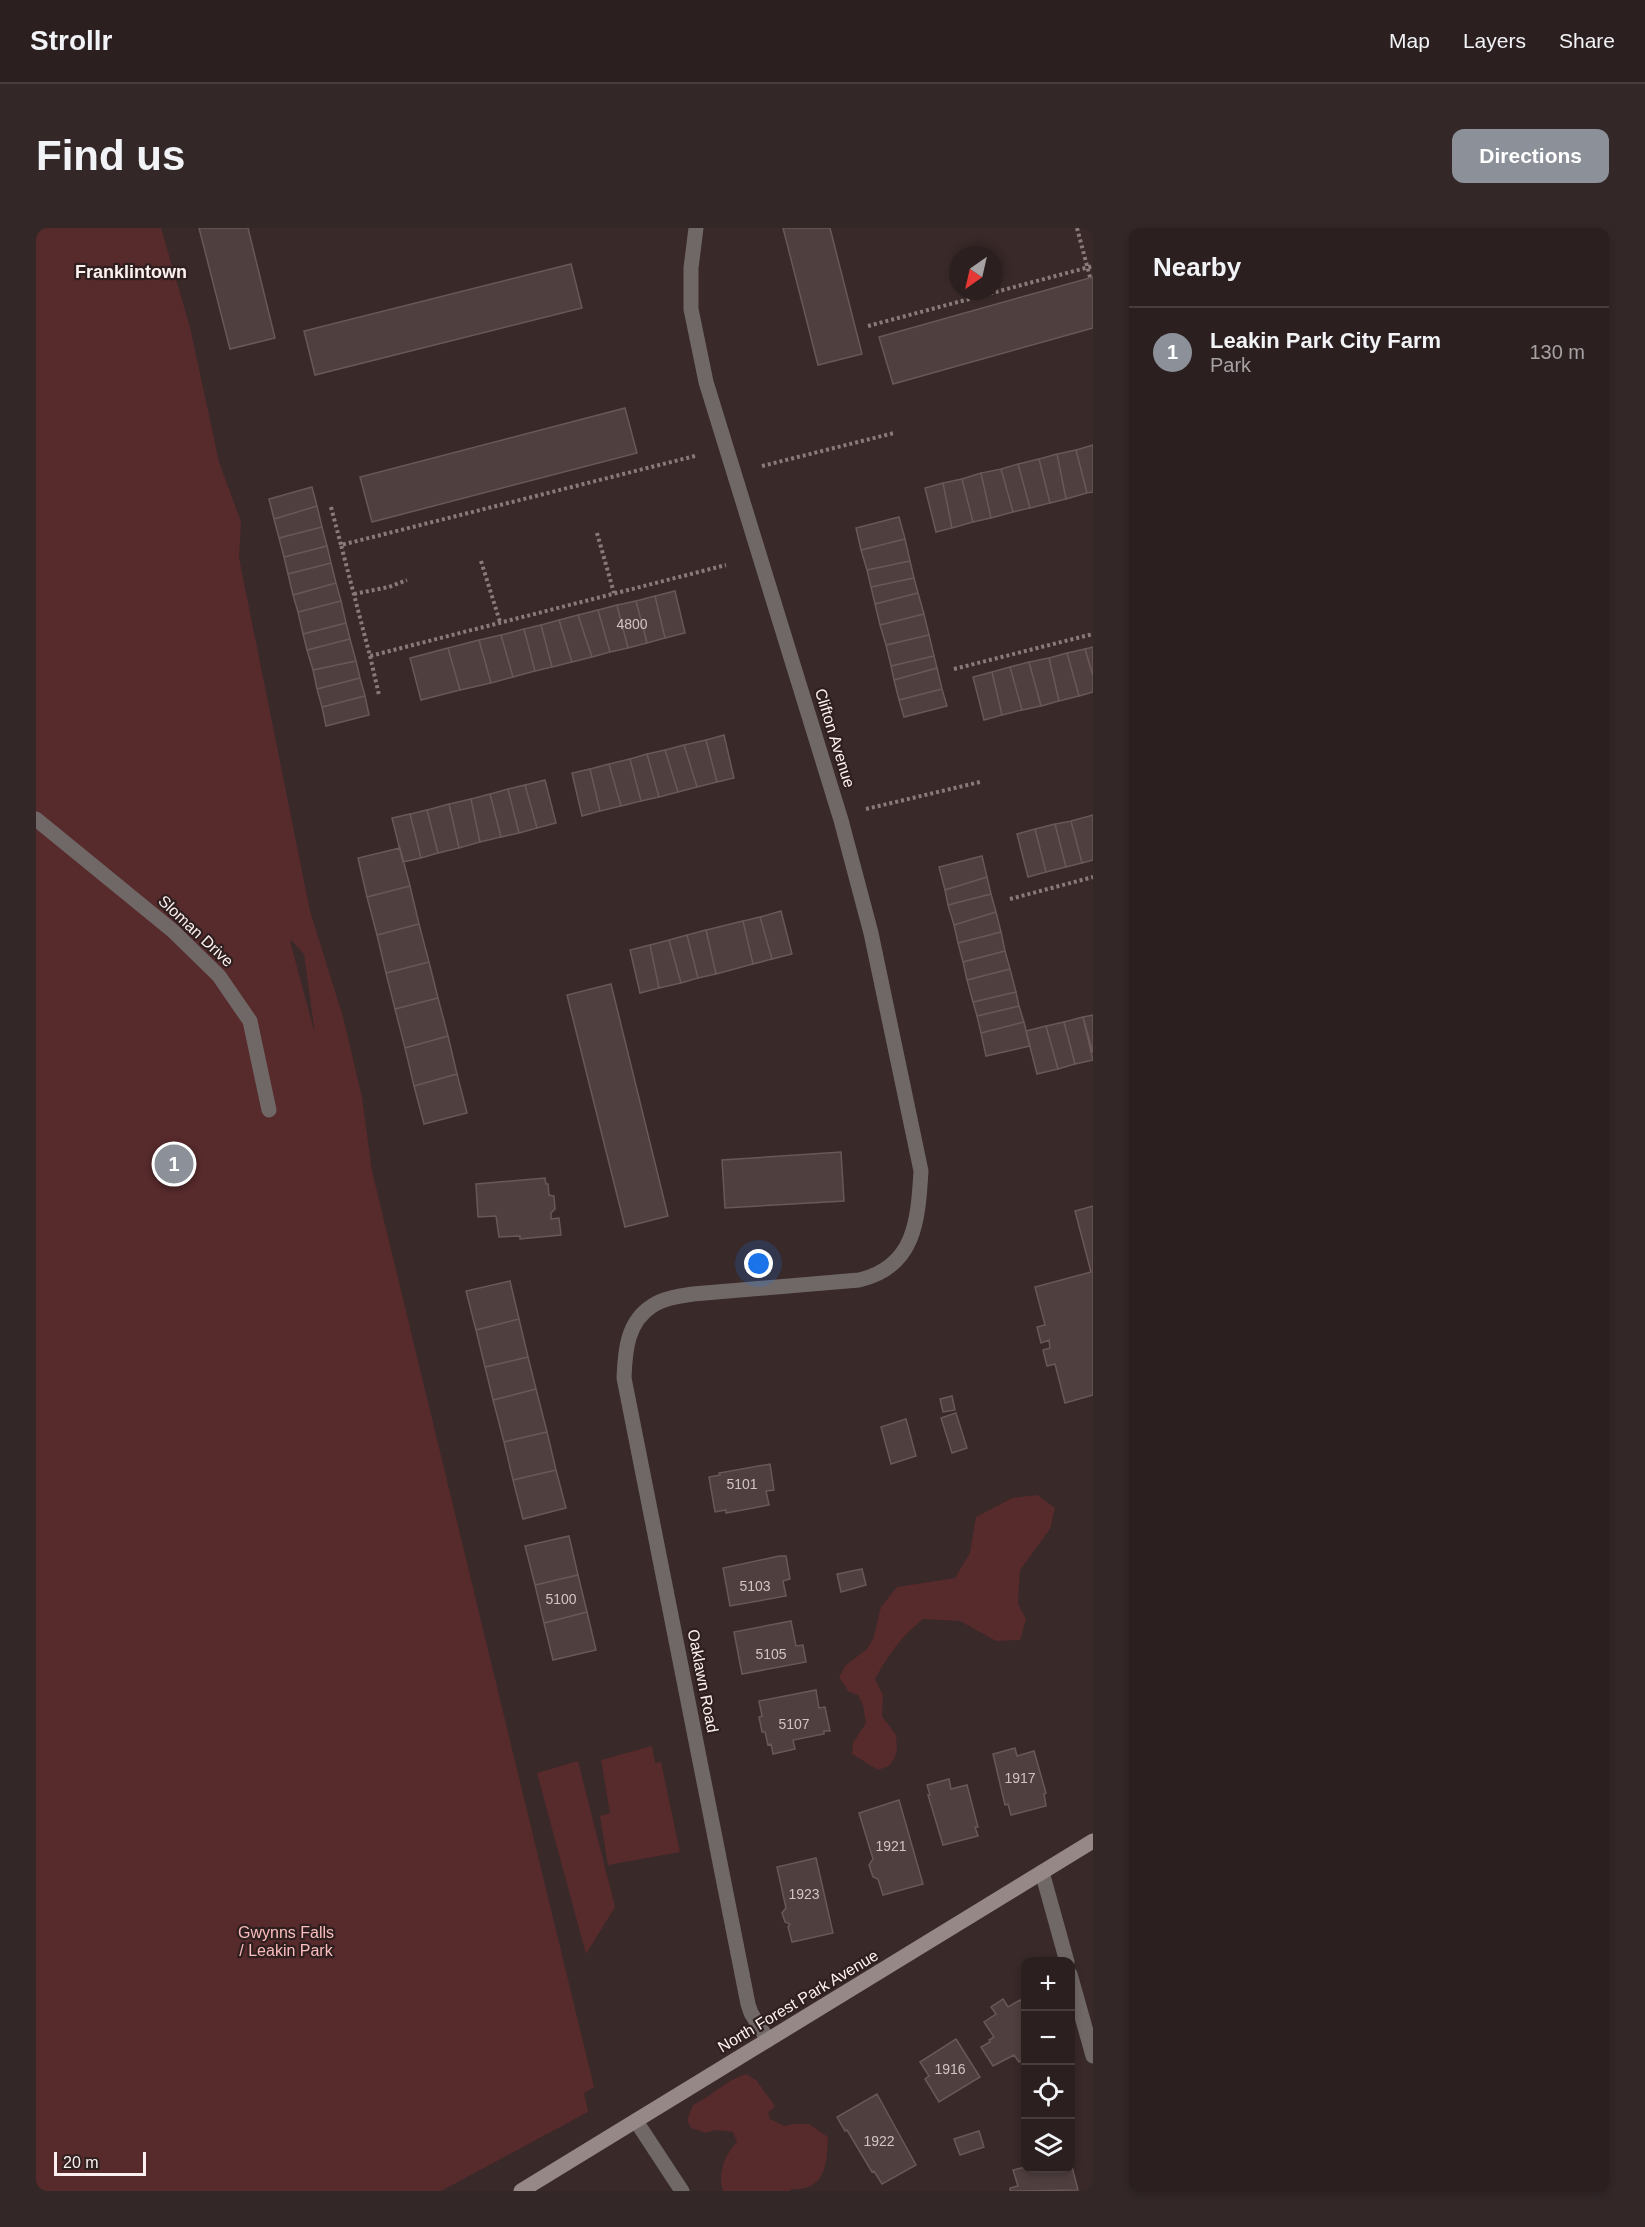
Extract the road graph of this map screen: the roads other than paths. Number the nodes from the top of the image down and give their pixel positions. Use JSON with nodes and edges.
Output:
{"nodes":[{"id":1,"x":696,"y":229,"type":"edge"},
{"id":2,"x":36,"y":819,"type":"edge"},
{"id":3,"x":268,"y":1110,"type":"dead end"},
{"id":4,"x":633,"y":1324,"type":"joint"},
{"id":5,"x":1093,"y":1841,"type":"edge"},
{"id":6,"x":1042,"y":1872,"type":"junction"},
{"id":7,"x":1066,"y":1957,"type":"edge"},
{"id":8,"x":1075,"y":1989,"type":"edge"},
{"id":9,"x":768,"y":2040,"type":"junction"},
{"id":10,"x":1093,"y":2056,"type":"edge"},
{"id":11,"x":636,"y":2121,"type":"junction"},
{"id":12,"x":521,"y":2191,"type":"edge"},
{"id":13,"x":682,"y":2191,"type":"edge"}],
"edges":[{"from":1,"to":4,"type":"street","name":"Clifton Avenue"},
{"from":2,"to":3,"type":"street","name":"Sloman Drive"},
{"from":4,"to":9,"type":"street","name":"Oaklawn Road"},
{"from":5,"to":6,"type":"main road","name":"North Forest Park Avenue"},
{"from":6,"to":7,"type":"street"},
{"from":6,"to":9,"type":"main road","name":"North Forest Park Avenue"},
{"from":8,"to":10,"type":"street"},
{"from":9,"to":11,"type":"main road","name":"North Forest Park Avenue"},
{"from":11,"to":12,"type":"main road","name":"North Forest Park Avenue"},
{"from":11,"to":13,"type":"street"}]}
